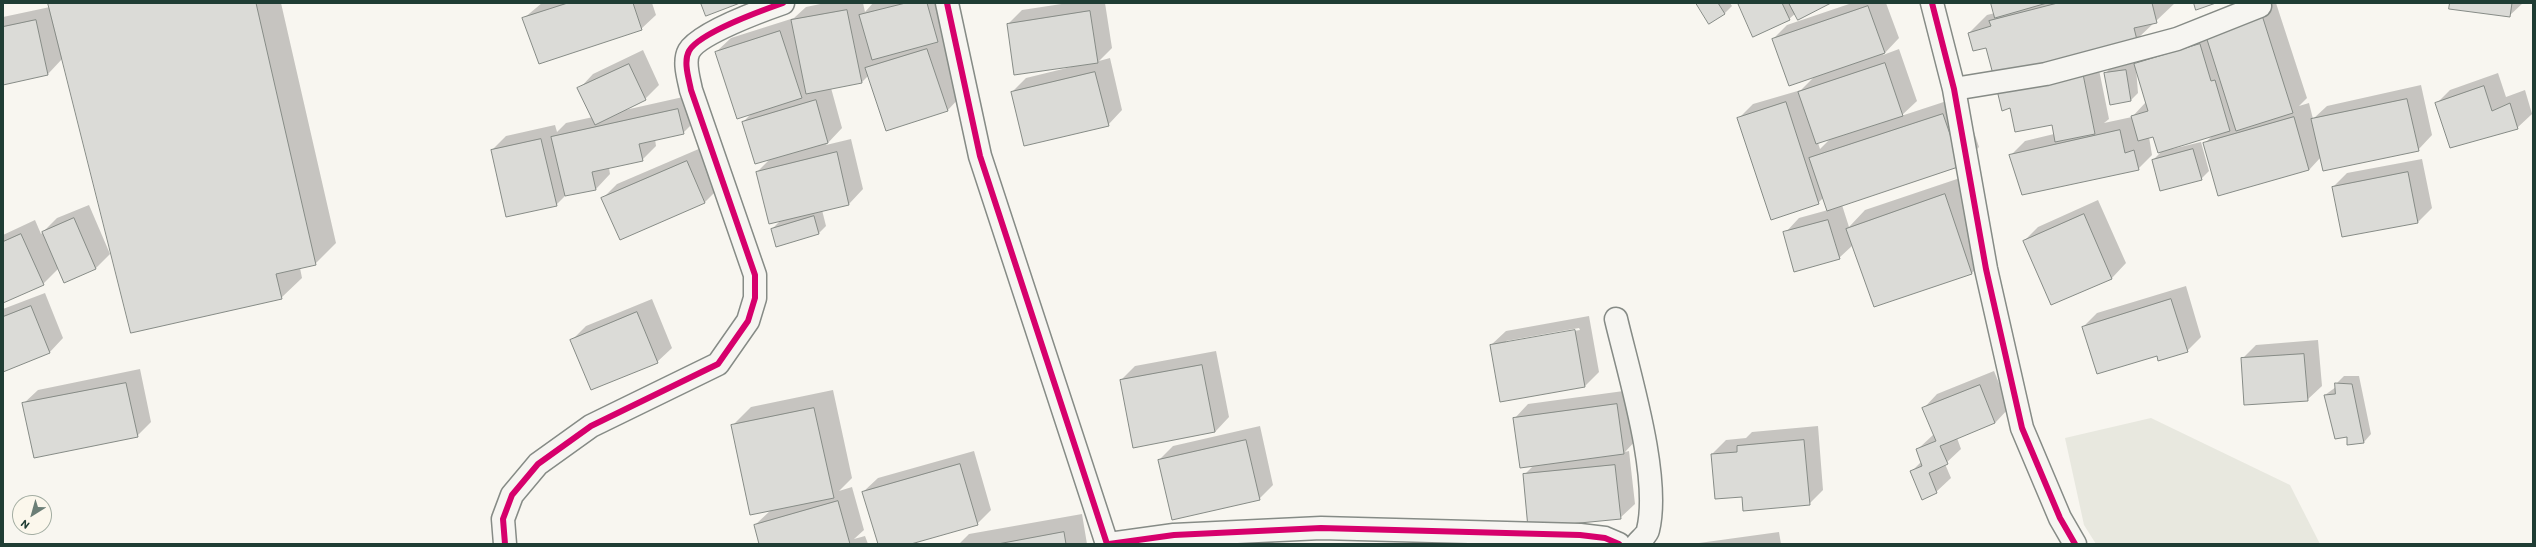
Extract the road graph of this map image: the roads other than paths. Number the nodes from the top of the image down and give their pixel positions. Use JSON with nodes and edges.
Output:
{"nodes":[{"id":1,"x":783,"y":3,"type":"edge"},
{"id":2,"x":947,"y":3,"type":"edge"},
{"id":3,"x":1932,"y":3,"type":"edge"},
{"id":4,"x":2260,"y":6,"type":"dead end"},
{"id":5,"x":1954,"y":89,"type":"junction"},
{"id":6,"x":1616,"y":319,"type":"dead end"},
{"id":7,"x":505,"y":544,"type":"edge"},
{"id":8,"x":1108,"y":544,"type":"edge"},
{"id":9,"x":1619,"y":544,"type":"edge"},
{"id":10,"x":1636,"y":544,"type":"edge"},
{"id":11,"x":2076,"y":544,"type":"edge"}],
"edges":[{"from":1,"to":7,"type":"street"},
{"from":2,"to":8,"type":"street"},
{"from":3,"to":5,"type":"street"},
{"from":4,"to":5,"type":"street"},
{"from":5,"to":11,"type":"street"},
{"from":6,"to":10,"type":"street"},
{"from":8,"to":9,"type":"street"}]}
